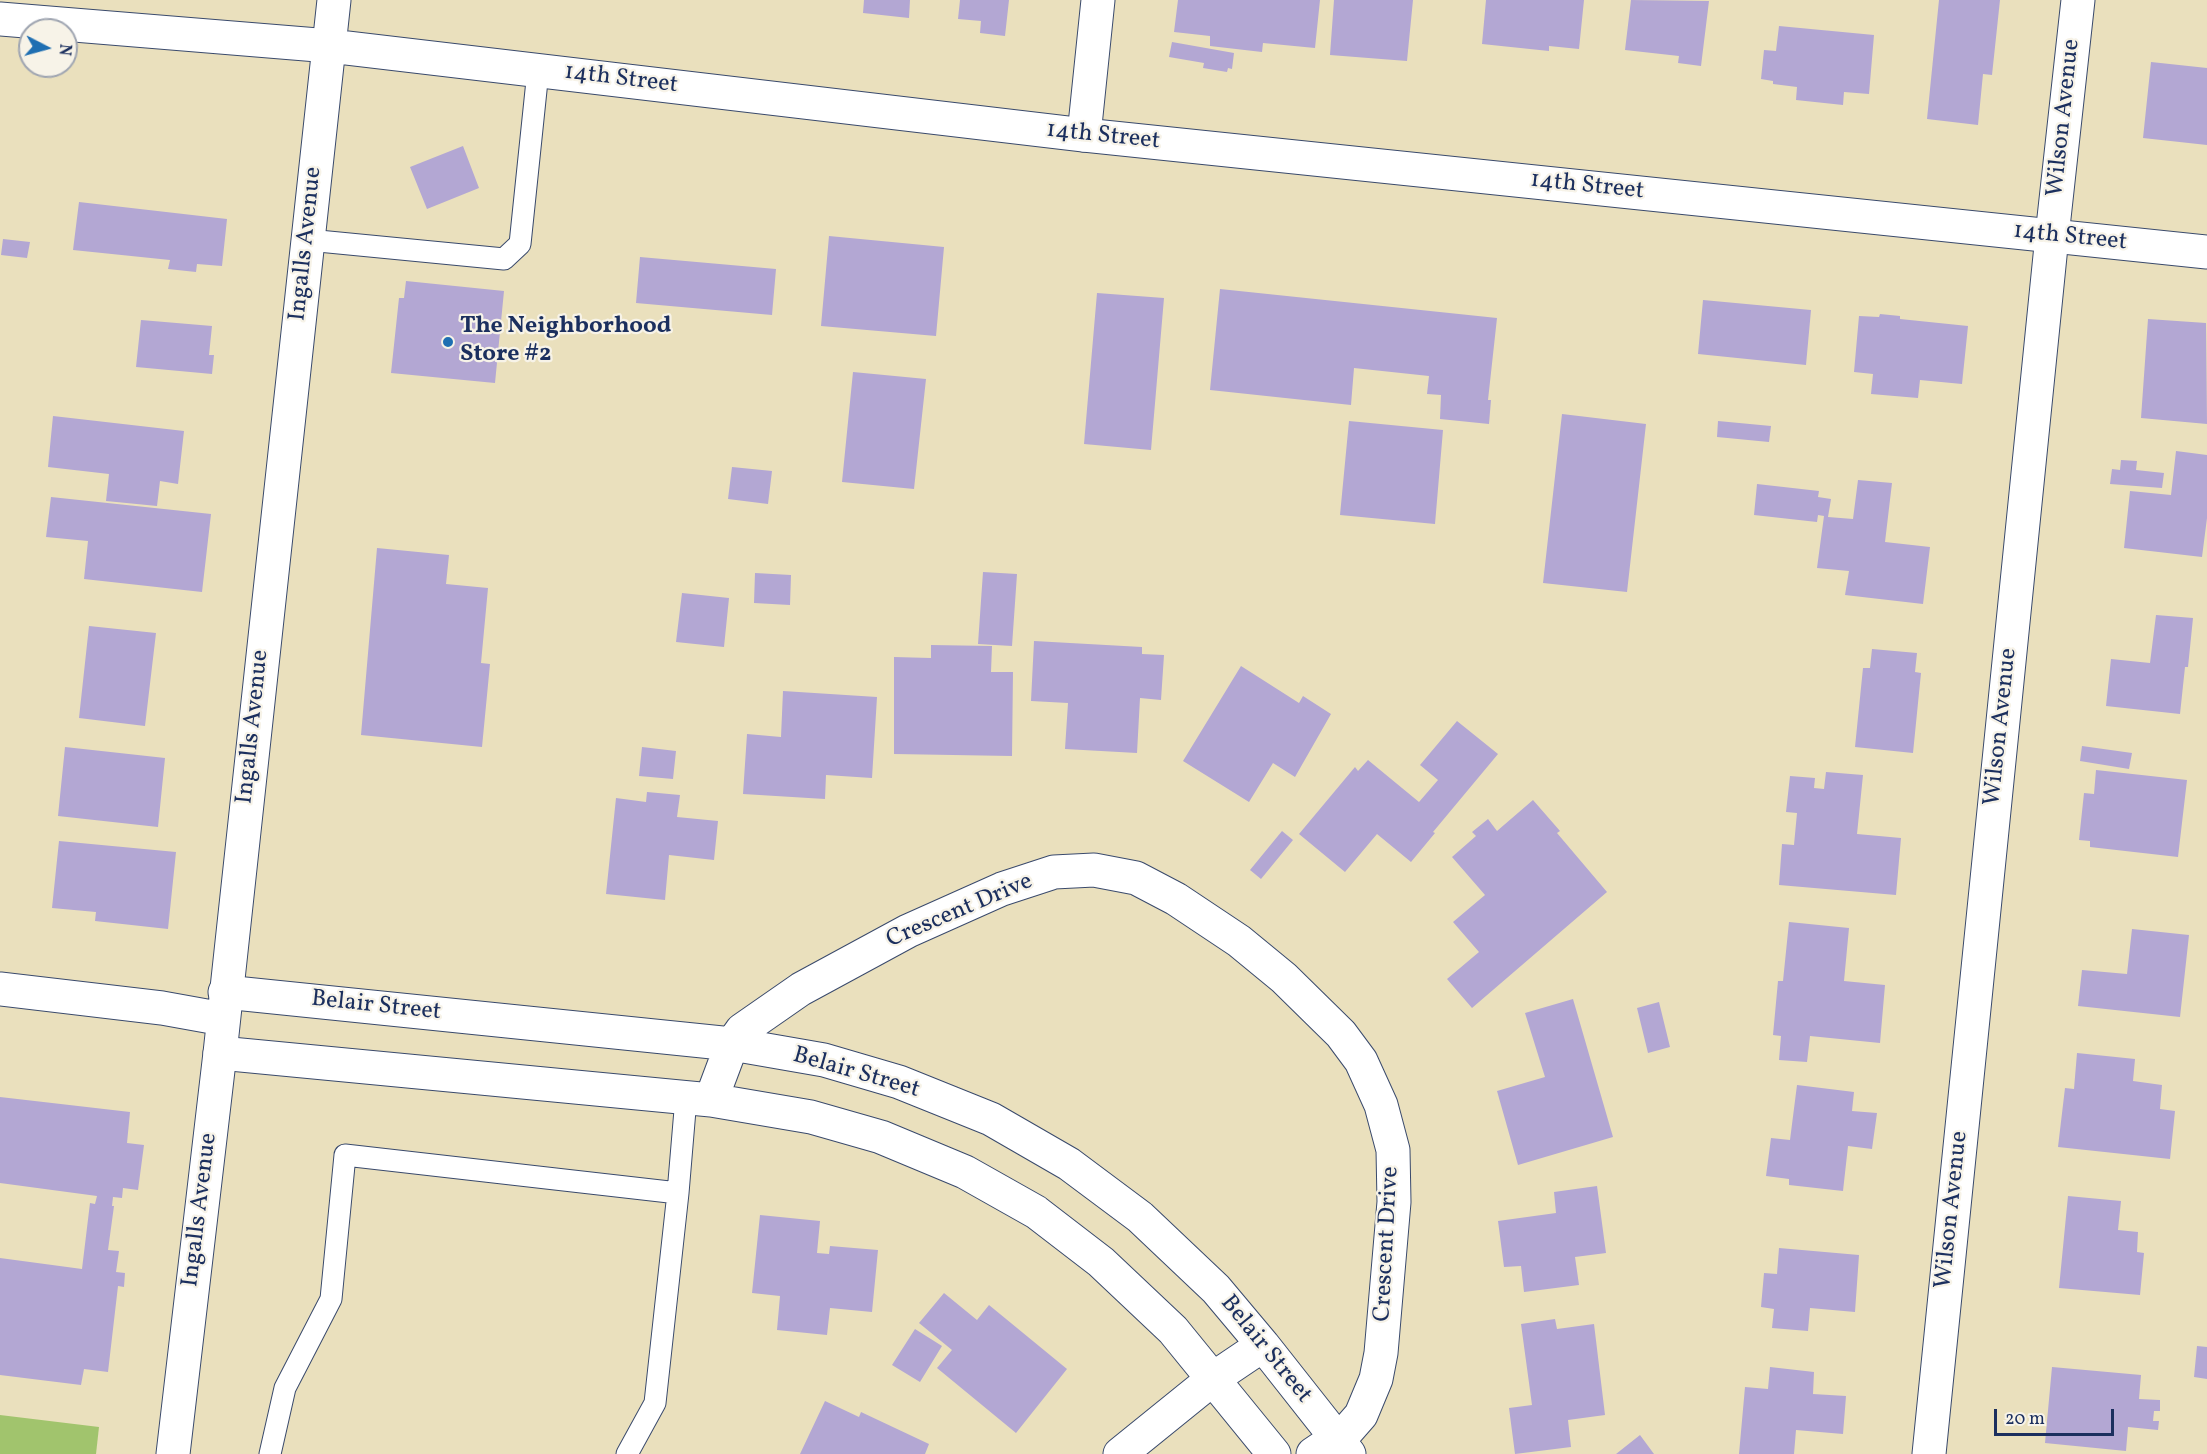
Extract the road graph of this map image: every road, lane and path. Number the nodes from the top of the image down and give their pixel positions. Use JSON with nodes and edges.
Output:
{"nodes":[{"id":1,"x":334,"y":0,"type":"edge"},
{"id":2,"x":1098,"y":0,"type":"edge"},
{"id":3,"x":2078,"y":0,"type":"edge"},
{"id":4,"x":0,"y":19,"type":"edge"},
{"id":5,"x":330,"y":46,"type":"junction"},
{"id":6,"x":538,"y":71,"type":"junction"},
{"id":7,"x":1084,"y":135,"type":"junction"},
{"id":8,"x":2052,"y":236,"type":"junction"},
{"id":9,"x":308,"y":240,"type":"junction"},
{"id":10,"x":2207,"y":252,"type":"edge"},
{"id":11,"x":0,"y":989,"type":"edge"},
{"id":12,"x":224,"y":1005,"type":"junction"},
{"id":13,"x":732,"y":1044,"type":"junction"},
{"id":14,"x":220,"y":1053,"type":"junction"},
{"id":15,"x":699,"y":1099,"type":"junction"},
{"id":16,"x":678,"y":1193,"type":"junction"},
{"id":17,"x":1263,"y":1345,"type":"junction"},
{"id":18,"x":1214,"y":1378,"type":"junction"},
{"id":19,"x":1333,"y":1449,"type":"edge"},
{"id":20,"x":174,"y":1454,"type":"edge"},
{"id":21,"x":270,"y":1454,"type":"edge"},
{"id":22,"x":627,"y":1454,"type":"edge"},
{"id":23,"x":1120,"y":1454,"type":"edge"},
{"id":24,"x":1275,"y":1454,"type":"edge"},
{"id":25,"x":1929,"y":1454,"type":"edge"}],
"edges":[{"from":1,"to":5,"type":"street","name":"Ingalls Avenue"},
{"from":2,"to":7,"type":"street"},
{"from":3,"to":8,"type":"street","name":"Wilson Avenue"},
{"from":4,"to":5,"type":"street","name":"14th Street"},
{"from":5,"to":6,"type":"street","name":"14th Street"},
{"from":5,"to":9,"type":"street","name":"Ingalls Avenue"},
{"from":6,"to":7,"type":"street","name":"14th Street"},
{"from":6,"to":9,"type":"lane"},
{"from":7,"to":8,"type":"street","name":"14th Street"},
{"from":8,"to":10,"type":"street","name":"14th Street"},
{"from":8,"to":25,"type":"street","name":"Wilson Avenue"},
{"from":9,"to":12,"type":"street","name":"Ingalls Avenue"},
{"from":11,"to":12,"type":"street","name":"Belair Street"},
{"from":12,"to":13,"type":"street","name":"Belair Street"},
{"from":12,"to":14,"type":"street","name":"Ingalls Avenue"},
{"from":13,"to":15,"type":"street","name":"Crescent Drive"},
{"from":13,"to":17,"type":"street","name":"Belair Street"},
{"from":13,"to":19,"type":"street","name":"Crescent Drive"},
{"from":14,"to":15,"type":"street"},
{"from":14,"to":20,"type":"street","name":"Ingalls Avenue"},
{"from":15,"to":16,"type":"lane"},
{"from":15,"to":18,"type":"street"},
{"from":16,"to":21,"type":"lane"},
{"from":16,"to":22,"type":"lane"},
{"from":17,"to":18,"type":"street"},
{"from":17,"to":19,"type":"street","name":"Belair Street"},
{"from":18,"to":23,"type":"street"},
{"from":18,"to":24,"type":"street"}]}
